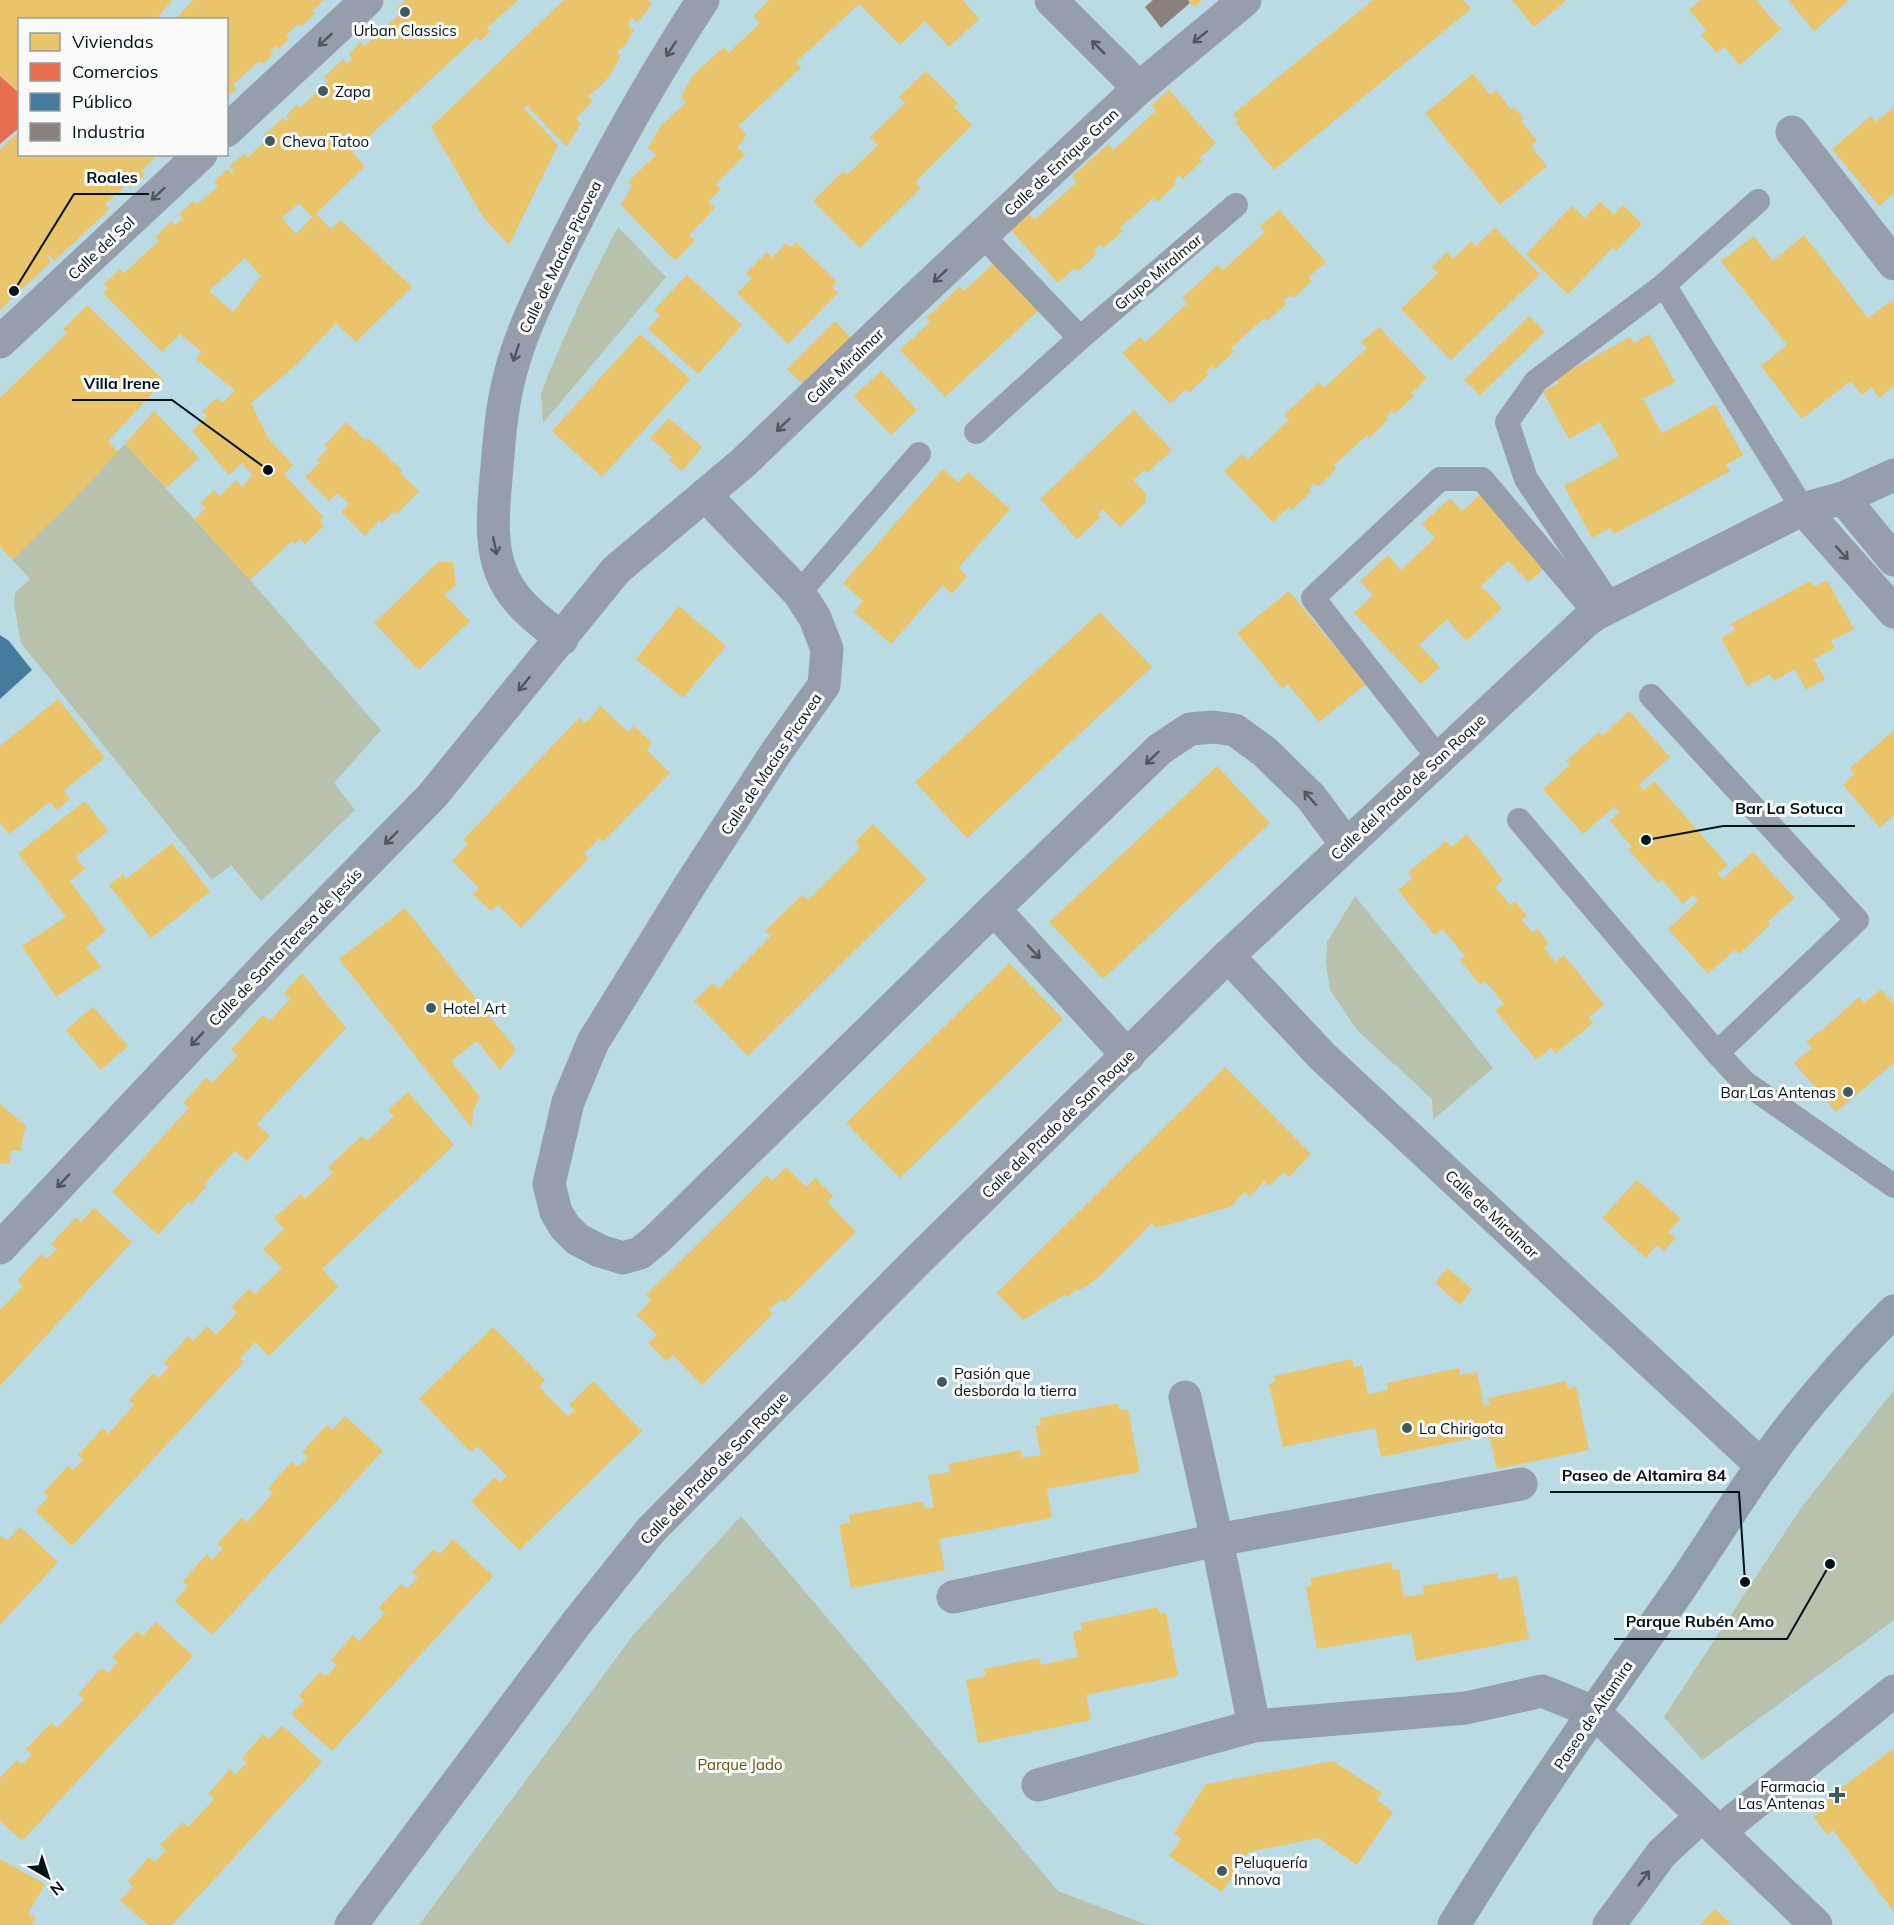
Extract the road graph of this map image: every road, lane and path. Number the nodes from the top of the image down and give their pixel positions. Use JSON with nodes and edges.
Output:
{"nodes":[{"id":1,"x":368,"y":0,"type":"edge"},
{"id":2,"x":703,"y":0,"type":"edge"},
{"id":3,"x":1051,"y":0,"type":"edge"},
{"id":4,"x":1245,"y":0,"type":"edge"},
{"id":5,"x":1139,"y":88,"type":"junction"},
{"id":6,"x":228,"y":129,"type":"edge"},
{"id":7,"x":1792,"y":132,"type":"dead end"},
{"id":8,"x":199,"y":156,"type":"edge"},
{"id":9,"x":1758,"y":201,"type":"dead end"},
{"id":10,"x":1236,"y":206,"type":"dead end"},
{"id":11,"x":982,"y":235,"type":"junction"},
{"id":12,"x":1894,"y":264,"type":"edge"},
{"id":13,"x":1664,"y":285,"type":"junction"},
{"id":14,"x":1080,"y":338,"type":"junction"},
{"id":15,"x":0,"y":342,"type":"edge"},
{"id":16,"x":976,"y":432,"type":"dead end"},
{"id":17,"x":919,"y":454,"type":"dead end"},
{"id":18,"x":1894,"y":475,"type":"edge"},
{"id":19,"x":705,"y":495,"type":"junction"},
{"id":20,"x":1843,"y":498,"type":"junction"},
{"id":21,"x":1803,"y":509,"type":"junction"},
{"id":22,"x":1894,"y":560,"type":"edge"},
{"id":23,"x":799,"y":593,"type":"junction"},
{"id":24,"x":1603,"y":610,"type":"junction"},
{"id":25,"x":1894,"y":612,"type":"edge"},
{"id":26,"x":562,"y":639,"type":"junction"},
{"id":27,"x":1651,"y":696,"type":"dead end"},
{"id":28,"x":1440,"y":760,"type":"junction"},
{"id":29,"x":1519,"y":820,"type":"dead end"},
{"id":30,"x":1346,"y":844,"type":"junction"},
{"id":31,"x":994,"y":909,"type":"junction"},
{"id":32,"x":1228,"y":956,"type":"junction"},
{"id":33,"x":1717,"y":1053,"type":"junction"},
{"id":34,"x":1128,"y":1056,"type":"junction"},
{"id":35,"x":1894,"y":1186,"type":"edge"},
{"id":36,"x":0,"y":1248,"type":"edge"},
{"id":37,"x":1894,"y":1311,"type":"edge"},
{"id":38,"x":1185,"y":1397,"type":"dead end"},
{"id":39,"x":1762,"y":1466,"type":"junction"},
{"id":40,"x":1521,"y":1484,"type":"dead end"},
{"id":41,"x":1217,"y":1540,"type":"junction"},
{"id":42,"x":953,"y":1597,"type":"dead end"},
{"id":43,"x":1894,"y":1691,"type":"edge"},
{"id":44,"x":1594,"y":1712,"type":"junction"},
{"id":45,"x":1254,"y":1726,"type":"junction"},
{"id":46,"x":1038,"y":1785,"type":"dead end"},
{"id":47,"x":1711,"y":1824,"type":"junction"},
{"id":48,"x":351,"y":1925,"type":"edge"},
{"id":49,"x":1454,"y":1925,"type":"edge"},
{"id":50,"x":1609,"y":1925,"type":"edge"},
{"id":51,"x":1816,"y":1925,"type":"edge"}],
"edges":[{"from":1,"to":6,"type":"street","one_way":true},
{"from":2,"to":26,"type":"street","name":"Calle de Macias Picavea","one_way":true},
{"from":5,"to":3,"type":"street","one_way":true},
{"from":4,"to":5,"type":"street","name":"Calle de Enrique Gran","one_way":true},
{"from":5,"to":11,"type":"street","name":"Calle de Enrique Gran"},
{"from":7,"to":12,"type":"street"},
{"from":8,"to":15,"type":"street","name":"Calle del Sol","one_way":true},
{"from":9,"to":13,"type":"lane"},
{"from":10,"to":14,"type":"lane","name":"Grupo Miralmar"},
{"from":11,"to":14,"type":"lane"},
{"from":11,"to":19,"type":"street","name":"Calle Miralmar","one_way":true},
{"from":13,"to":21,"type":"lane"},
{"from":13,"to":24,"type":"lane"},
{"from":14,"to":16,"type":"lane","name":"Grupo Miralmar"},
{"from":17,"to":23,"type":"lane"},
{"from":18,"to":20,"type":"street","name":"Calle del Prado de San Roque"},
{"from":19,"to":23,"type":"street","name":"Calle de Macias Picavea"},
{"from":19,"to":26,"type":"street"},
{"from":20,"to":21,"type":"street","name":"Calle del Prado de San Roque"},
{"from":20,"to":22,"type":"street"},
{"from":21,"to":24,"type":"street","name":"Calle del Prado de San Roque"},
{"from":21,"to":25,"type":"street","one_way":true},
{"from":23,"to":31,"type":"street","name":"Calle de Macias Picavea"},
{"from":24,"to":28,"type":"street","name":"Calle del Prado de San Roque"},
{"from":24,"to":28,"type":"lane"},
{"from":26,"to":36,"type":"street","name":"Calle de Santa Teresa de Jesús","one_way":true},
{"from":27,"to":33,"type":"lane"},
{"from":28,"to":30,"type":"street","name":"Calle del Prado de San Roque"},
{"from":29,"to":33,"type":"lane"},
{"from":30,"to":31,"type":"street","name":"Calle de Macias Picavea","one_way":true},
{"from":30,"to":32,"type":"street","name":"Calle del Prado de San Roque"},
{"from":31,"to":34,"type":"street","one_way":true},
{"from":32,"to":34,"type":"street","name":"Calle del Prado de San Roque"},
{"from":32,"to":39,"type":"street","name":"Calle de Miralmar"},
{"from":33,"to":35,"type":"lane"},
{"from":34,"to":48,"type":"street","name":"Calle del Prado de San Roque"},
{"from":37,"to":39,"type":"main road","name":"Paseo de Altamira"},
{"from":38,"to":41,"type":"street"},
{"from":39,"to":44,"type":"main road","name":"Paseo de Altamira"},
{"from":40,"to":41,"type":"street"},
{"from":41,"to":42,"type":"street"},
{"from":41,"to":45,"type":"street"},
{"from":43,"to":47,"type":"street"},
{"from":44,"to":45,"type":"street"},
{"from":44,"to":47,"type":"street"},
{"from":44,"to":49,"type":"main road","name":"Paseo de Altamira"},
{"from":45,"to":46,"type":"street"},
{"from":50,"to":47,"type":"street","one_way":true},
{"from":47,"to":51,"type":"street"}]}
